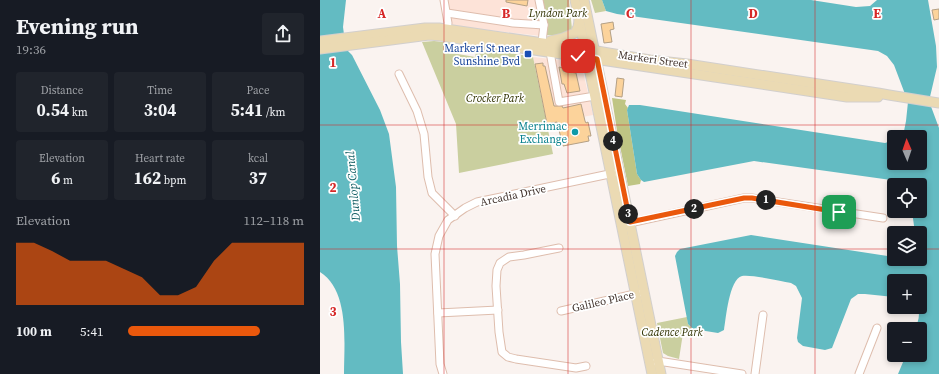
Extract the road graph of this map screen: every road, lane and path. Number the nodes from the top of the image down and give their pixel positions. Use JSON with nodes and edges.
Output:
{"nodes":[{"id":1,"x":444,"y":0,"type":"edge"},
{"id":2,"x":540,"y":0,"type":"edge"},
{"id":3,"x":575,"y":0,"type":"edge"},
{"id":4,"x":584,"y":0,"type":"edge"},
{"id":5,"x":447,"y":12,"type":"junction"},
{"id":6,"x":579,"y":19,"type":"junction"},
{"id":7,"x":544,"y":25,"type":"junction"},
{"id":8,"x":447,"y":29,"type":"junction"},
{"id":9,"x":404,"y":34,"type":"junction"},
{"id":10,"x":320,"y":40,"type":"edge"},
{"id":11,"x":355,"y":40,"type":"junction"},
{"id":12,"x":542,"y":42,"type":"junction"},
{"id":13,"x":498,"y":44,"type":"junction"},
{"id":14,"x":320,"y":49,"type":"edge"},
{"id":15,"x":550,"y":52,"type":"junction"},
{"id":16,"x":591,"y":54,"type":"junction"},
{"id":17,"x":399,"y":74,"type":"dead end"},
{"id":18,"x":595,"y":96,"type":"junction"},
{"id":19,"x":936,"y":102,"type":"edge"},
{"id":20,"x":615,"y":173,"type":"junction"},
{"id":21,"x":455,"y":216,"type":"junction"},
{"id":22,"x":883,"y":218,"type":"dead end"},
{"id":23,"x":626,"y":224,"type":"junction"},
{"id":24,"x":559,"y":248,"type":"dead end"},
{"id":25,"x":640,"y":293,"type":"junction"},
{"id":26,"x":498,"y":310,"type":"junction"},
{"id":27,"x":561,"y":311,"type":"dead end"},
{"id":28,"x":438,"y":313,"type":"junction"},
{"id":29,"x":763,"y":315,"type":"dead end"},
{"id":30,"x":877,"y":328,"type":"dead end"},
{"id":31,"x":654,"y":362,"type":"junction"},
{"id":32,"x":586,"y":366,"type":"dead end"},
{"id":33,"x":443,"y":374,"type":"edge"},
{"id":34,"x":652,"y":374,"type":"edge"},
{"id":35,"x":661,"y":374,"type":"edge"},
{"id":36,"x":742,"y":374,"type":"edge"},
{"id":37,"x":755,"y":374,"type":"edge"},
{"id":38,"x":859,"y":374,"type":"edge"}],
"edges":[{"from":1,"to":5,"type":"street"},
{"from":2,"to":7,"type":"street"},
{"from":3,"to":6,"type":"main road"},
{"from":4,"to":16,"type":"main road"},
{"from":5,"to":7,"type":"street"},
{"from":5,"to":8,"type":"street"},
{"from":6,"to":12,"type":"main road"},
{"from":6,"to":16,"type":"main road"},
{"from":7,"to":12,"type":"street"},
{"from":8,"to":9,"type":"main road","name":"Markeri Street"},
{"from":8,"to":12,"type":"main road","name":"Markeri Street"},
{"from":8,"to":13,"type":"street"},
{"from":9,"to":11,"type":"main road","name":"Markeri Street"},
{"from":9,"to":13,"type":"main road","name":"Markeri Street"},
{"from":10,"to":11,"type":"main road","name":"Markeri Street"},
{"from":11,"to":14,"type":"main road","name":"Markeri Street"},
{"from":12,"to":16,"type":"main road","name":"Markeri Street"},
{"from":13,"to":15,"type":"main road","name":"Markeri Street"},
{"from":15,"to":16,"type":"main road","name":"Markeri Street"},
{"from":15,"to":18,"type":"street"},
{"from":16,"to":18,"type":"main road"},
{"from":16,"to":19,"type":"main road","name":"Markeri Street"},
{"from":16,"to":20,"type":"main road"},
{"from":17,"to":21,"type":"street"},
{"from":18,"to":20,"type":"main road"},
{"from":20,"to":21,"type":"street","name":"Arcadia Drive"},
{"from":20,"to":23,"type":"main road"},
{"from":21,"to":28,"type":"street","name":"Arcadia Drive"},
{"from":22,"to":23,"type":"street"},
{"from":23,"to":25,"type":"main road"},
{"from":24,"to":26,"type":"street"},
{"from":25,"to":27,"type":"street","name":"Galileo Place"},
{"from":25,"to":31,"type":"main road"},
{"from":26,"to":28,"type":"street"},
{"from":26,"to":32,"type":"street"},
{"from":28,"to":33,"type":"street","name":"Arcadia Drive"},
{"from":29,"to":37,"type":"street"},
{"from":30,"to":38,"type":"street"},
{"from":31,"to":34,"type":"main road"},
{"from":31,"to":35,"type":"main road"},
{"from":31,"to":36,"type":"street"}]}
